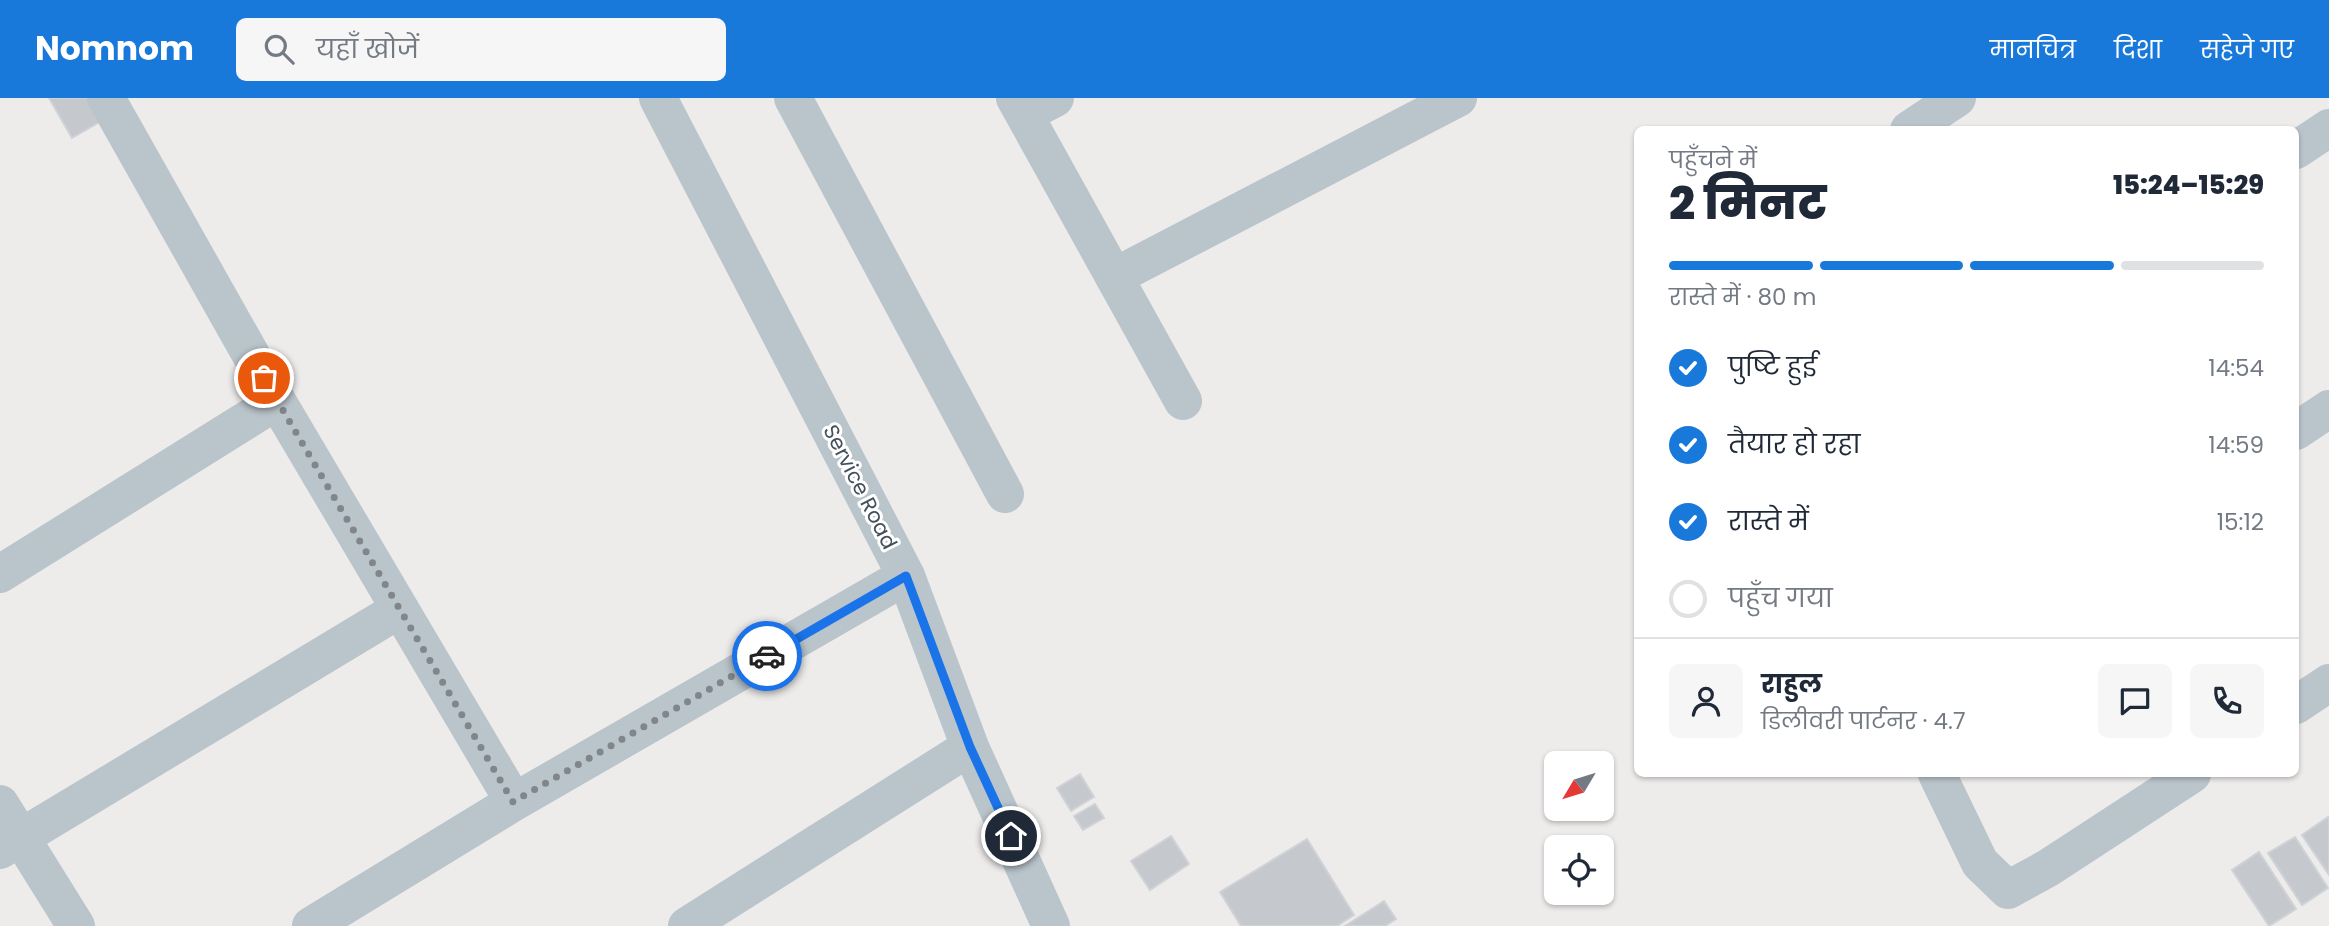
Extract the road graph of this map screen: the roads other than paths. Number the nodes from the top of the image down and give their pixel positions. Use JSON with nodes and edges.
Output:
{"nodes":[{"id":1,"x":106,"y":98,"type":"edge"},
{"id":2,"x":793,"y":98,"type":"edge"},
{"id":3,"x":1458,"y":98,"type":"edge"},
{"id":4,"x":1957,"y":98,"type":"edge"},
{"id":5,"x":1032,"y":103,"type":"edge"},
{"id":6,"x":671,"y":108,"type":"edge"},
{"id":7,"x":1915,"y":126,"type":"edge"},
{"id":8,"x":2329,"y":128,"type":"edge"},
{"id":9,"x":2299,"y":148,"type":"edge"},
{"id":10,"x":1114,"y":276,"type":"junction"},
{"id":11,"x":277,"y":401,"type":"junction"},
{"id":12,"x":1184,"y":401,"type":"dead end"},
{"id":13,"x":2329,"y":409,"type":"edge"},
{"id":14,"x":2299,"y":429,"type":"edge"},
{"id":15,"x":1005,"y":494,"type":"dead end"},
{"id":16,"x":0,"y":574,"type":"edge"},
{"id":17,"x":906,"y":576,"type":"junction"},
{"id":18,"x":400,"y":609,"type":"junction"},
{"id":19,"x":2329,"y":683,"type":"edge"},
{"id":20,"x":2299,"y":703,"type":"edge"},
{"id":21,"x":970,"y":747,"type":"junction"},
{"id":22,"x":1938,"y":777,"type":"edge"},
{"id":23,"x":2187,"y":777,"type":"edge"},
{"id":24,"x":513,"y":802,"type":"junction"},
{"id":25,"x":0,"y":804,"type":"edge"},
{"id":26,"x":10,"y":843,"type":"edge"},
{"id":27,"x":76,"y":926,"type":"edge"},
{"id":28,"x":311,"y":926,"type":"edge"},
{"id":29,"x":687,"y":926,"type":"edge"},
{"id":30,"x":1051,"y":926,"type":"edge"}],
"edges":[{"from":1,"to":11,"type":"street"},
{"from":2,"to":15,"type":"street"},
{"from":3,"to":10,"type":"street"},
{"from":4,"to":7,"type":"street"},
{"from":5,"to":10,"type":"street"},
{"from":6,"to":17,"type":"street","name":"Service Road"},
{"from":8,"to":9,"type":"street"},
{"from":10,"to":12,"type":"street"},
{"from":11,"to":16,"type":"street"},
{"from":11,"to":18,"type":"street"},
{"from":13,"to":14,"type":"street"},
{"from":17,"to":21,"type":"street","name":"Service Road"},
{"from":17,"to":24,"type":"street"},
{"from":18,"to":24,"type":"street"},
{"from":18,"to":26,"type":"street"},
{"from":19,"to":20,"type":"street"},
{"from":21,"to":29,"type":"street"},
{"from":21,"to":30,"type":"street","name":"Service Road"},
{"from":22,"to":23,"type":"street"},
{"from":24,"to":28,"type":"street"},
{"from":25,"to":26,"type":"street"},
{"from":26,"to":27,"type":"street"}]}
